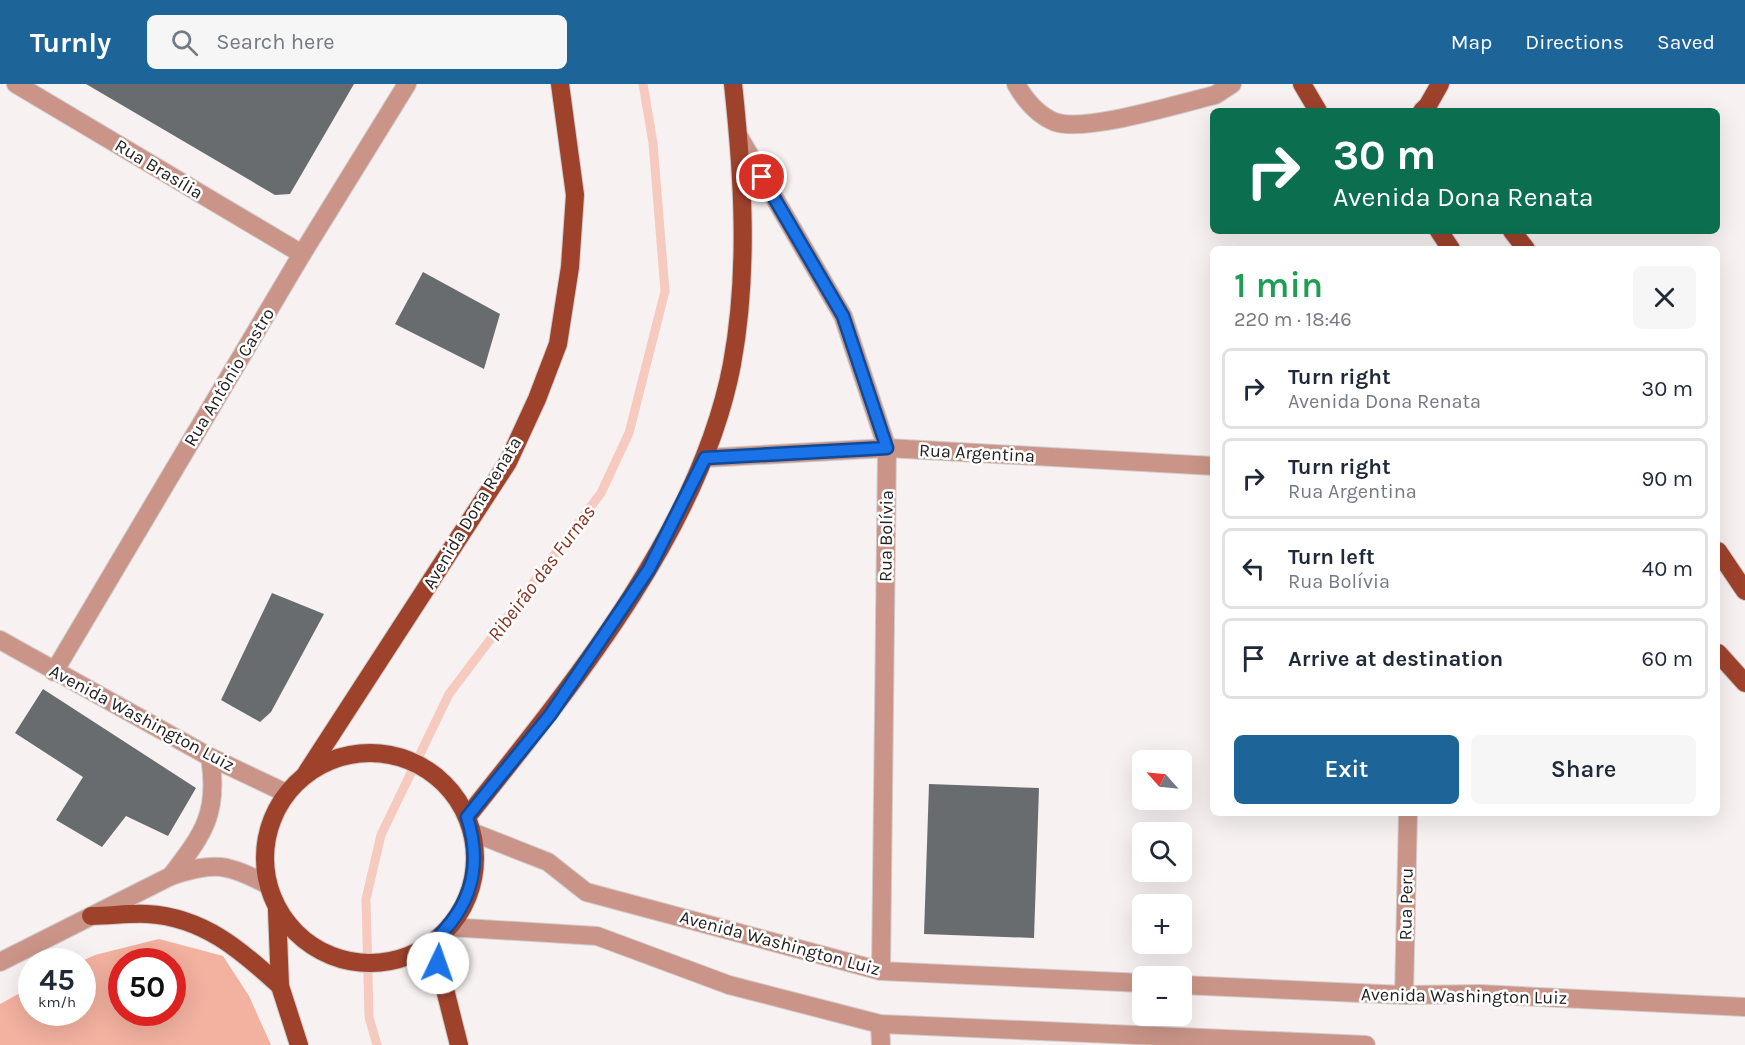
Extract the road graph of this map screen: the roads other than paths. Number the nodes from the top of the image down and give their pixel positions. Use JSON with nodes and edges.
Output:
{"nodes":[{"id":1,"x":16,"y":84,"type":"edge"},
{"id":2,"x":407,"y":84,"type":"edge"},
{"id":3,"x":560,"y":84,"type":"edge"},
{"id":4,"x":733,"y":84,"type":"edge"},
{"id":5,"x":1017,"y":84,"type":"edge"},
{"id":6,"x":1232,"y":84,"type":"edge"},
{"id":7,"x":1302,"y":84,"type":"edge"},
{"id":8,"x":1440,"y":84,"type":"edge"},
{"id":9,"x":1316,"y":108,"type":"edge"},
{"id":10,"x":1428,"y":108,"type":"edge"},
{"id":11,"x":739,"y":137,"type":"junction"},
{"id":12,"x":1514,"y":234,"type":"edge"},
{"id":13,"x":1524,"y":246,"type":"edge"},
{"id":14,"x":303,"y":254,"type":"junction"},
{"id":15,"x":887,"y":448,"type":"junction"},
{"id":16,"x":705,"y":458,"type":"junction"},
{"id":17,"x":1210,"y":466,"type":"edge"},
{"id":18,"x":1720,"y":554,"type":"edge"},
{"id":19,"x":1745,"y":591,"type":"edge"},
{"id":20,"x":0,"y":640,"type":"edge"},
{"id":21,"x":1720,"y":655,"type":"edge"},
{"id":22,"x":54,"y":672,"type":"junction"},
{"id":23,"x":1745,"y":683,"type":"edge"},
{"id":24,"x":210,"y":757,"type":"junction"},
{"id":25,"x":307,"y":772,"type":"junction"},
{"id":26,"x":286,"y":793,"type":"junction"},
{"id":27,"x":1408,"y":816,"type":"edge"},
{"id":28,"x":470,"y":824,"type":"junction"},
{"id":29,"x":171,"y":876,"type":"junction"},
{"id":30,"x":268,"y":885,"type":"junction"},
{"id":31,"x":277,"y":910,"type":"junction"},
{"id":32,"x":91,"y":916,"type":"junction"},
{"id":33,"x":449,"y":927,"type":"junction"},
{"id":34,"x":433,"y":942,"type":"junction"},
{"id":35,"x":0,"y":962,"type":"edge"},
{"id":36,"x":881,"y":970,"type":"junction"},
{"id":37,"x":1132,"y":982,"type":"edge"},
{"id":38,"x":1192,"y":985,"type":"edge"},
{"id":39,"x":280,"y":986,"type":"junction"},
{"id":40,"x":1404,"y":995,"type":"junction"},
{"id":41,"x":1745,"y":1006,"type":"edge"},
{"id":42,"x":880,"y":1024,"type":"junction"},
{"id":43,"x":299,"y":1045,"type":"edge"},
{"id":44,"x":459,"y":1045,"type":"edge"},
{"id":45,"x":880,"y":1045,"type":"edge"},
{"id":46,"x":1366,"y":1045,"type":"edge"}],
"edges":[{"from":1,"to":14,"type":"street","name":"Rua Brasília"},
{"from":2,"to":14,"type":"street","name":"Rua Antônio Castro"},
{"from":3,"to":25,"type":"main road","name":"Avenida Dona Renata"},
{"from":4,"to":11,"type":"main road"},
{"from":5,"to":6,"type":"street"},
{"from":7,"to":9,"type":"main road"},
{"from":8,"to":10,"type":"main road"},
{"from":11,"to":15,"type":"street","name":"Rua Bolívia"},
{"from":11,"to":16,"type":"main road"},
{"from":12,"to":13,"type":"main road"},
{"from":14,"to":22,"type":"street","name":"Rua Antônio Castro"},
{"from":15,"to":16,"type":"street","name":"Rua Argentina"},
{"from":15,"to":17,"type":"street","name":"Rua Argentina"},
{"from":15,"to":36,"type":"street","name":"Rua Bolívia"},
{"from":16,"to":28,"type":"main road"},
{"from":18,"to":19,"type":"main road"},
{"from":20,"to":22,"type":"street","name":"Avenida Washington Luiz"},
{"from":21,"to":23,"type":"main road"},
{"from":22,"to":24,"type":"street","name":"Avenida Washington Luiz"},
{"from":24,"to":26,"type":"street","name":"Avenida Washington Luiz"},
{"from":24,"to":29,"type":"street"},
{"from":25,"to":26,"type":"main road"},
{"from":25,"to":28,"type":"main road"},
{"from":26,"to":30,"type":"main road"},
{"from":27,"to":40,"type":"street","name":"Rua Peru"},
{"from":28,"to":33,"type":"main road"},
{"from":28,"to":36,"type":"street","name":"Avenida Washington Luiz"},
{"from":29,"to":30,"type":"street"},
{"from":29,"to":32,"type":"street"},
{"from":30,"to":31,"type":"main road"},
{"from":31,"to":34,"type":"main road"},
{"from":31,"to":39,"type":"main road"},
{"from":32,"to":35,"type":"street"},
{"from":32,"to":39,"type":"main road"},
{"from":33,"to":34,"type":"main road"},
{"from":33,"to":42,"type":"street"},
{"from":34,"to":44,"type":"main road"},
{"from":36,"to":37,"type":"street","name":"Avenida Washington Luiz"},
{"from":38,"to":40,"type":"street","name":"Avenida Washington Luiz"},
{"from":39,"to":43,"type":"main road"},
{"from":40,"to":41,"type":"street","name":"Avenida Washington Luiz"},
{"from":42,"to":45,"type":"street"},
{"from":42,"to":46,"type":"street"}]}
